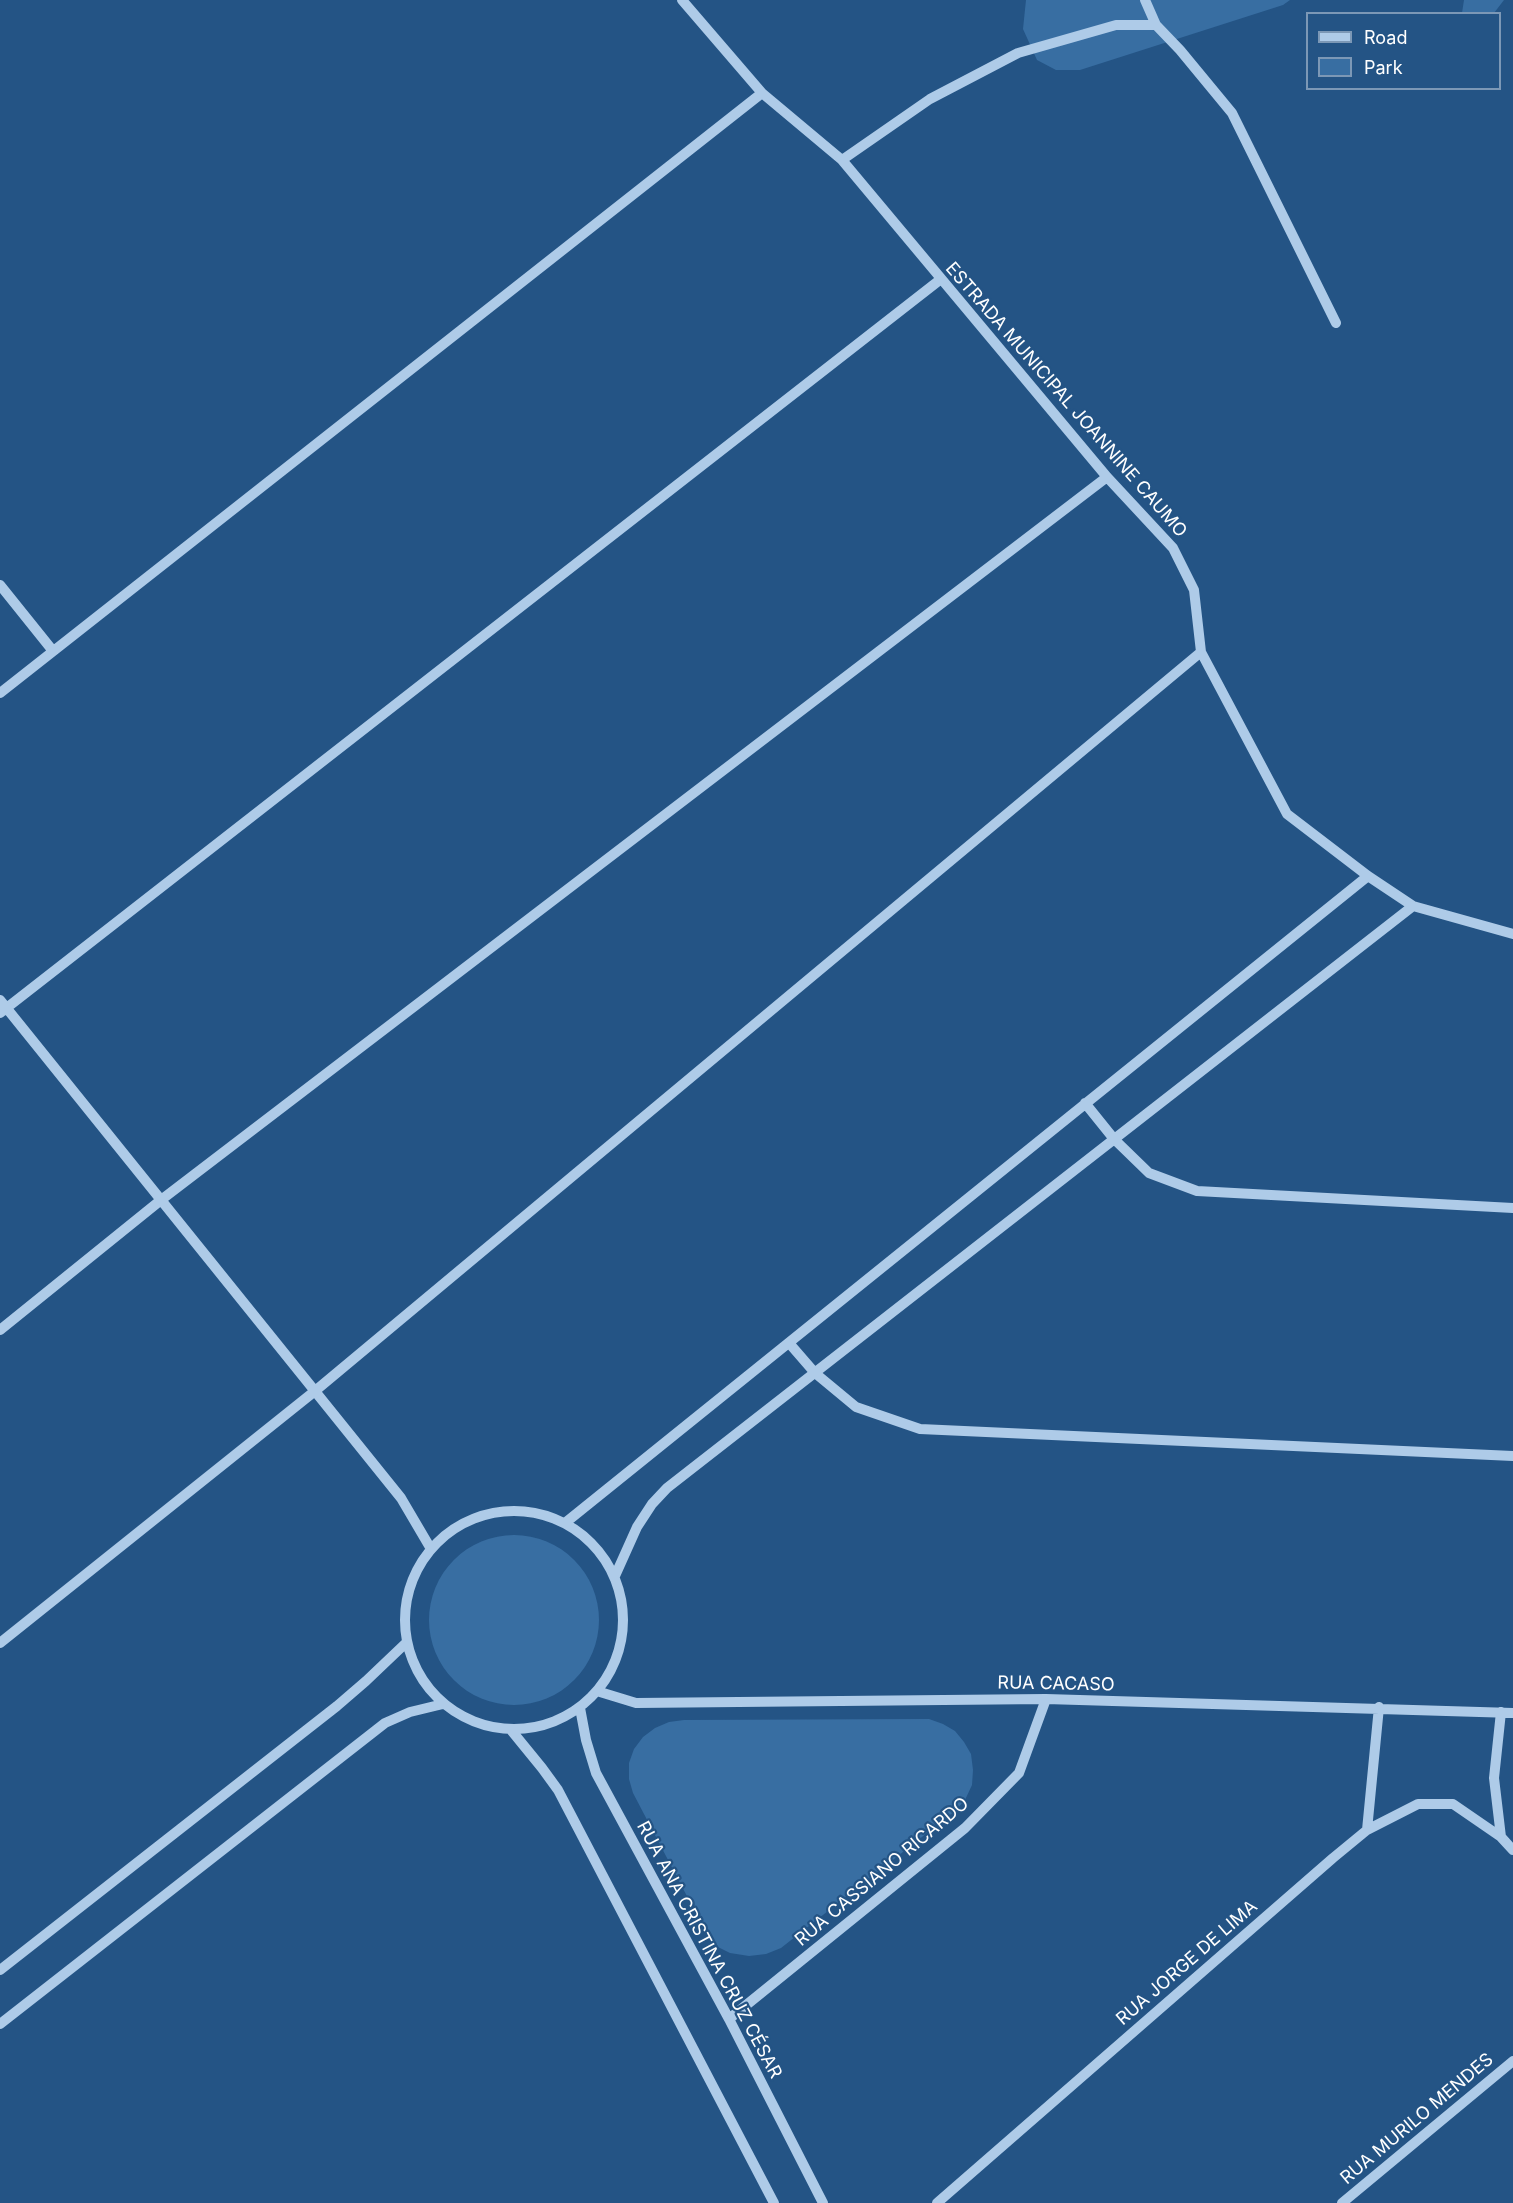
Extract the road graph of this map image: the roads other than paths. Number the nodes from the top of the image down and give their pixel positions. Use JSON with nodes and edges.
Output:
{"nodes":[{"id":1,"x":682,"y":0,"type":"edge"},
{"id":2,"x":1145,"y":0,"type":"edge"},
{"id":3,"x":1156,"y":25,"type":"junction"},
{"id":4,"x":762,"y":93,"type":"junction"},
{"id":5,"x":842,"y":160,"type":"junction"},
{"id":6,"x":940,"y":279,"type":"junction"},
{"id":7,"x":1336,"y":323,"type":"dead end"},
{"id":8,"x":1107,"y":477,"type":"junction"},
{"id":9,"x":0,"y":585,"type":"edge"},
{"id":10,"x":52,"y":651,"type":"junction"},
{"id":11,"x":1201,"y":652,"type":"junction"},
{"id":12,"x":0,"y":693,"type":"edge"},
{"id":13,"x":1368,"y":876,"type":"junction"},
{"id":14,"x":1413,"y":906,"type":"junction"},
{"id":15,"x":1513,"y":934,"type":"edge"},
{"id":16,"x":2,"y":1007,"type":"edge"},
{"id":17,"x":1085,"y":1103,"type":"junction"},
{"id":18,"x":1114,"y":1139,"type":"junction"},
{"id":19,"x":161,"y":1200,"type":"junction"},
{"id":20,"x":1513,"y":1208,"type":"edge"},
{"id":21,"x":0,"y":1330,"type":"edge"},
{"id":22,"x":789,"y":1343,"type":"junction"},
{"id":23,"x":815,"y":1373,"type":"junction"},
{"id":24,"x":315,"y":1391,"type":"junction"},
{"id":25,"x":1513,"y":1456,"type":"edge"},
{"id":26,"x":565,"y":1523,"type":"junction"},
{"id":27,"x":431,"y":1549,"type":"junction"},
{"id":28,"x":615,"y":1576,"type":"junction"},
{"id":29,"x":407,"y":1641,"type":"junction"},
{"id":30,"x":0,"y":1643,"type":"edge"},
{"id":31,"x":600,"y":1692,"type":"junction"},
{"id":32,"x":1046,"y":1699,"type":"junction"},
{"id":33,"x":443,"y":1704,"type":"junction"},
{"id":34,"x":1379,"y":1707,"type":"junction"},
{"id":35,"x":580,"y":1708,"type":"junction"},
{"id":36,"x":1501,"y":1712,"type":"junction"},
{"id":37,"x":1513,"y":1713,"type":"edge"},
{"id":38,"x":511,"y":1730,"type":"junction"},
{"id":39,"x":1367,"y":1830,"type":"junction"},
{"id":40,"x":1501,"y":1837,"type":"junction"},
{"id":41,"x":1513,"y":1851,"type":"edge"},
{"id":42,"x":0,"y":1970,"type":"edge"},
{"id":43,"x":729,"y":2019,"type":"junction"},
{"id":44,"x":0,"y":2024,"type":"edge"},
{"id":45,"x":1513,"y":2061,"type":"edge"},
{"id":46,"x":774,"y":2203,"type":"edge"},
{"id":47,"x":823,"y":2203,"type":"edge"},
{"id":48,"x":937,"y":2203,"type":"edge"},
{"id":49,"x":1342,"y":2203,"type":"edge"}],
"edges":[{"from":1,"to":4,"type":"street","name":"ESTRADA MUNICIPAL JOANNINE CAUMO"},
{"from":2,"to":3,"type":"street"},
{"from":3,"to":5,"type":"street"},
{"from":3,"to":7,"type":"street"},
{"from":4,"to":5,"type":"street","name":"ESTRADA MUNICIPAL JOANNINE CAUMO"},
{"from":4,"to":10,"type":"street"},
{"from":5,"to":6,"type":"street","name":"ESTRADA MUNICIPAL JOANNINE CAUMO"},
{"from":6,"to":8,"type":"street","name":"ESTRADA MUNICIPAL JOANNINE CAUMO"},
{"from":6,"to":16,"type":"street"},
{"from":8,"to":11,"type":"street","name":"ESTRADA MUNICIPAL JOANNINE CAUMO"},
{"from":8,"to":19,"type":"street"},
{"from":9,"to":10,"type":"street"},
{"from":10,"to":12,"type":"street"},
{"from":11,"to":13,"type":"street","name":"ESTRADA MUNICIPAL JOANNINE CAUMO"},
{"from":11,"to":24,"type":"street"},
{"from":13,"to":14,"type":"street","name":"ESTRADA MUNICIPAL JOANNINE CAUMO"},
{"from":13,"to":17,"type":"street"},
{"from":14,"to":15,"type":"street","name":"ESTRADA MUNICIPAL JOANNINE CAUMO"},
{"from":14,"to":18,"type":"street"},
{"from":16,"to":19,"type":"street"},
{"from":17,"to":18,"type":"street"},
{"from":17,"to":22,"type":"street"},
{"from":18,"to":20,"type":"street"},
{"from":18,"to":23,"type":"street"},
{"from":19,"to":21,"type":"street"},
{"from":19,"to":24,"type":"street"},
{"from":22,"to":23,"type":"street"},
{"from":22,"to":26,"type":"street"},
{"from":23,"to":25,"type":"street"},
{"from":23,"to":28,"type":"street"},
{"from":24,"to":27,"type":"street"},
{"from":24,"to":30,"type":"street"},
{"from":26,"to":27,"type":"street"},
{"from":26,"to":28,"type":"street"},
{"from":27,"to":29,"type":"street"},
{"from":28,"to":31,"type":"street"},
{"from":29,"to":33,"type":"street"},
{"from":29,"to":42,"type":"street"},
{"from":31,"to":32,"type":"street","name":"RUA CACASO"},
{"from":31,"to":35,"type":"street"},
{"from":32,"to":34,"type":"street","name":"RUA CACASO"},
{"from":32,"to":43,"type":"street","name":"RUA CASSIANO RICARDO"},
{"from":33,"to":38,"type":"street"},
{"from":33,"to":44,"type":"street"},
{"from":34,"to":36,"type":"street","name":"RUA CACASO"},
{"from":34,"to":39,"type":"street"},
{"from":35,"to":38,"type":"street"},
{"from":35,"to":43,"type":"street","name":"RUA ANA CRISTINA CRUZ CÉSAR"},
{"from":36,"to":37,"type":"street","name":"RUA CACASO"},
{"from":36,"to":40,"type":"street"},
{"from":38,"to":46,"type":"street"},
{"from":39,"to":40,"type":"street","name":"RUA JORGE DE LIMA"},
{"from":39,"to":48,"type":"street","name":"RUA JORGE DE LIMA"},
{"from":40,"to":41,"type":"street","name":"RUA JORGE DE LIMA"},
{"from":43,"to":47,"type":"street","name":"RUA ANA CRISTINA CRUZ CÉSAR"},
{"from":45,"to":49,"type":"street","name":"RUA MURILO MENDES"}]}
